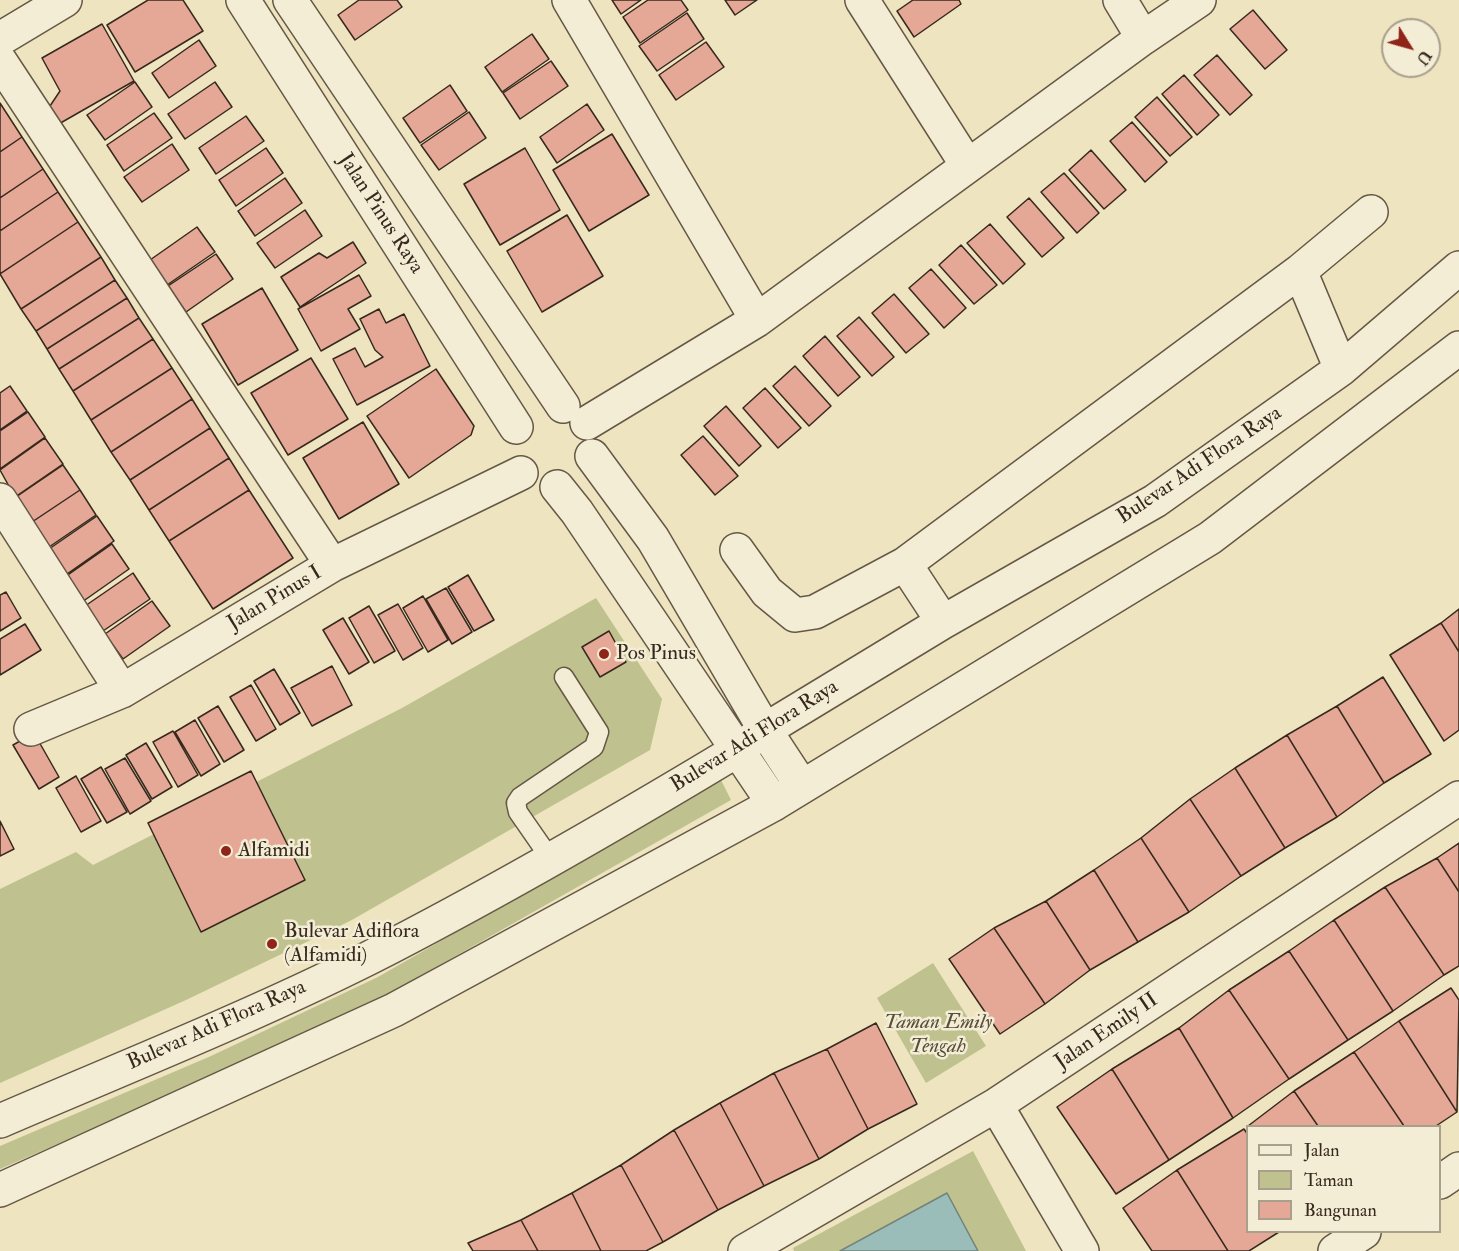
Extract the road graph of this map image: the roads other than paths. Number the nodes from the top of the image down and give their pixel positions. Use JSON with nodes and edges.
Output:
{"nodes":[{"id":1,"x":65,"y":0,"type":"edge"},
{"id":2,"x":243,"y":0,"type":"edge"},
{"id":3,"x":290,"y":0,"type":"edge"},
{"id":4,"x":569,"y":0,"type":"edge"},
{"id":5,"x":862,"y":0,"type":"edge"},
{"id":6,"x":1120,"y":0,"type":"edge"},
{"id":7,"x":1199,"y":0,"type":"edge"},
{"id":8,"x":1143,"y":38,"type":"junction"},
{"id":9,"x":0,"y":39,"type":"edge"},
{"id":10,"x":0,"y":61,"type":"edge"},
{"id":11,"x":967,"y":165,"type":"junction"},
{"id":12,"x":1371,"y":212,"type":"dead end"},
{"id":13,"x":1459,"y":268,"type":"edge"},
{"id":14,"x":1300,"y":271,"type":"junction"},
{"id":15,"x":757,"y":320,"type":"junction"},
{"id":16,"x":1459,"y":348,"type":"edge"},
{"id":17,"x":1341,"y":369,"type":"junction"},
{"id":18,"x":575,"y":415,"type":"junction"},
{"id":19,"x":516,"y":427,"type":"junction"},
{"id":20,"x":592,"y":456,"type":"junction"},
{"id":21,"x":520,"y":473,"type":"junction"},
{"id":22,"x":557,"y":487,"type":"junction"},
{"id":23,"x":0,"y":500,"type":"edge"},
{"id":24,"x":737,"y":550,"type":"dead end"},
{"id":25,"x":905,"y":564,"type":"junction"},
{"id":26,"x":332,"y":565,"type":"junction"},
{"id":27,"x":943,"y":622,"type":"junction"},
{"id":28,"x":564,"y":677,"type":"dead end"},
{"id":29,"x":122,"y":691,"type":"junction"},
{"id":30,"x":31,"y":729,"type":"dead end"},
{"id":31,"x":765,"y":730,"type":"junction"},
{"id":32,"x":736,"y":751,"type":"junction"},
{"id":33,"x":801,"y":785,"type":"junction"},
{"id":34,"x":1459,"y":798,"type":"edge"},
{"id":35,"x":774,"y":804,"type":"junction"},
{"id":36,"x":552,"y":861,"type":"junction"},
{"id":37,"x":996,"y":1105,"type":"junction"},
{"id":38,"x":0,"y":1121,"type":"edge"},
{"id":39,"x":1459,"y":1169,"type":"edge"},
{"id":40,"x":1441,"y":1181,"type":"edge"},
{"id":41,"x":0,"y":1190,"type":"edge"},
{"id":42,"x":1362,"y":1233,"type":"edge"},
{"id":43,"x":745,"y":1251,"type":"edge"},
{"id":44,"x":1082,"y":1251,"type":"edge"},
{"id":45,"x":1335,"y":1251,"type":"edge"}],
"edges":[{"from":1,"to":9,"type":"street"},
{"from":2,"to":19,"type":"street","name":"Jalan Pinus Raya"},
{"from":3,"to":18,"type":"street","name":"Jalan Pinus Raya"},
{"from":4,"to":15,"type":"street"},
{"from":5,"to":11,"type":"street"},
{"from":6,"to":8,"type":"street"},
{"from":7,"to":8,"type":"street"},
{"from":8,"to":11,"type":"street"},
{"from":10,"to":26,"type":"street"},
{"from":11,"to":15,"type":"street"},
{"from":12,"to":14,"type":"street"},
{"from":13,"to":17,"type":"street","name":"Bulevar Adi Flora Raya"},
{"from":14,"to":17,"type":"street"},
{"from":14,"to":25,"type":"street"},
{"from":15,"to":18,"type":"street"},
{"from":16,"to":33,"type":"street"},
{"from":17,"to":27,"type":"street","name":"Bulevar Adi Flora Raya"},
{"from":18,"to":19,"type":"street"},
{"from":18,"to":20,"type":"street"},
{"from":19,"to":21,"type":"street"},
{"from":20,"to":22,"type":"street"},
{"from":20,"to":31,"type":"street"},
{"from":21,"to":22,"type":"street"},
{"from":21,"to":26,"type":"street","name":"Jalan Pinus I"},
{"from":22,"to":32,"type":"street"},
{"from":23,"to":29,"type":"street"},
{"from":24,"to":25,"type":"street"},
{"from":25,"to":27,"type":"street"},
{"from":26,"to":29,"type":"street","name":"Jalan Pinus I"},
{"from":27,"to":31,"type":"street","name":"Bulevar Adi Flora Raya"},
{"from":28,"to":36,"type":"lane"},
{"from":29,"to":30,"type":"street","name":"Jalan Pinus I"},
{"from":31,"to":32,"type":"street","name":"Bulevar Adi Flora Raya"},
{"from":31,"to":33,"type":"street"},
{"from":32,"to":35,"type":"street"},
{"from":32,"to":36,"type":"street","name":"Bulevar Adi Flora Raya"},
{"from":33,"to":35,"type":"street"},
{"from":34,"to":37,"type":"street","name":"Jalan Emily II"},
{"from":35,"to":41,"type":"street"},
{"from":36,"to":38,"type":"street","name":"Bulevar Adi Flora Raya"},
{"from":37,"to":43,"type":"street","name":"Jalan Emily II"},
{"from":37,"to":44,"type":"street"},
{"from":39,"to":40,"type":"street"},
{"from":42,"to":45,"type":"street"}]}
